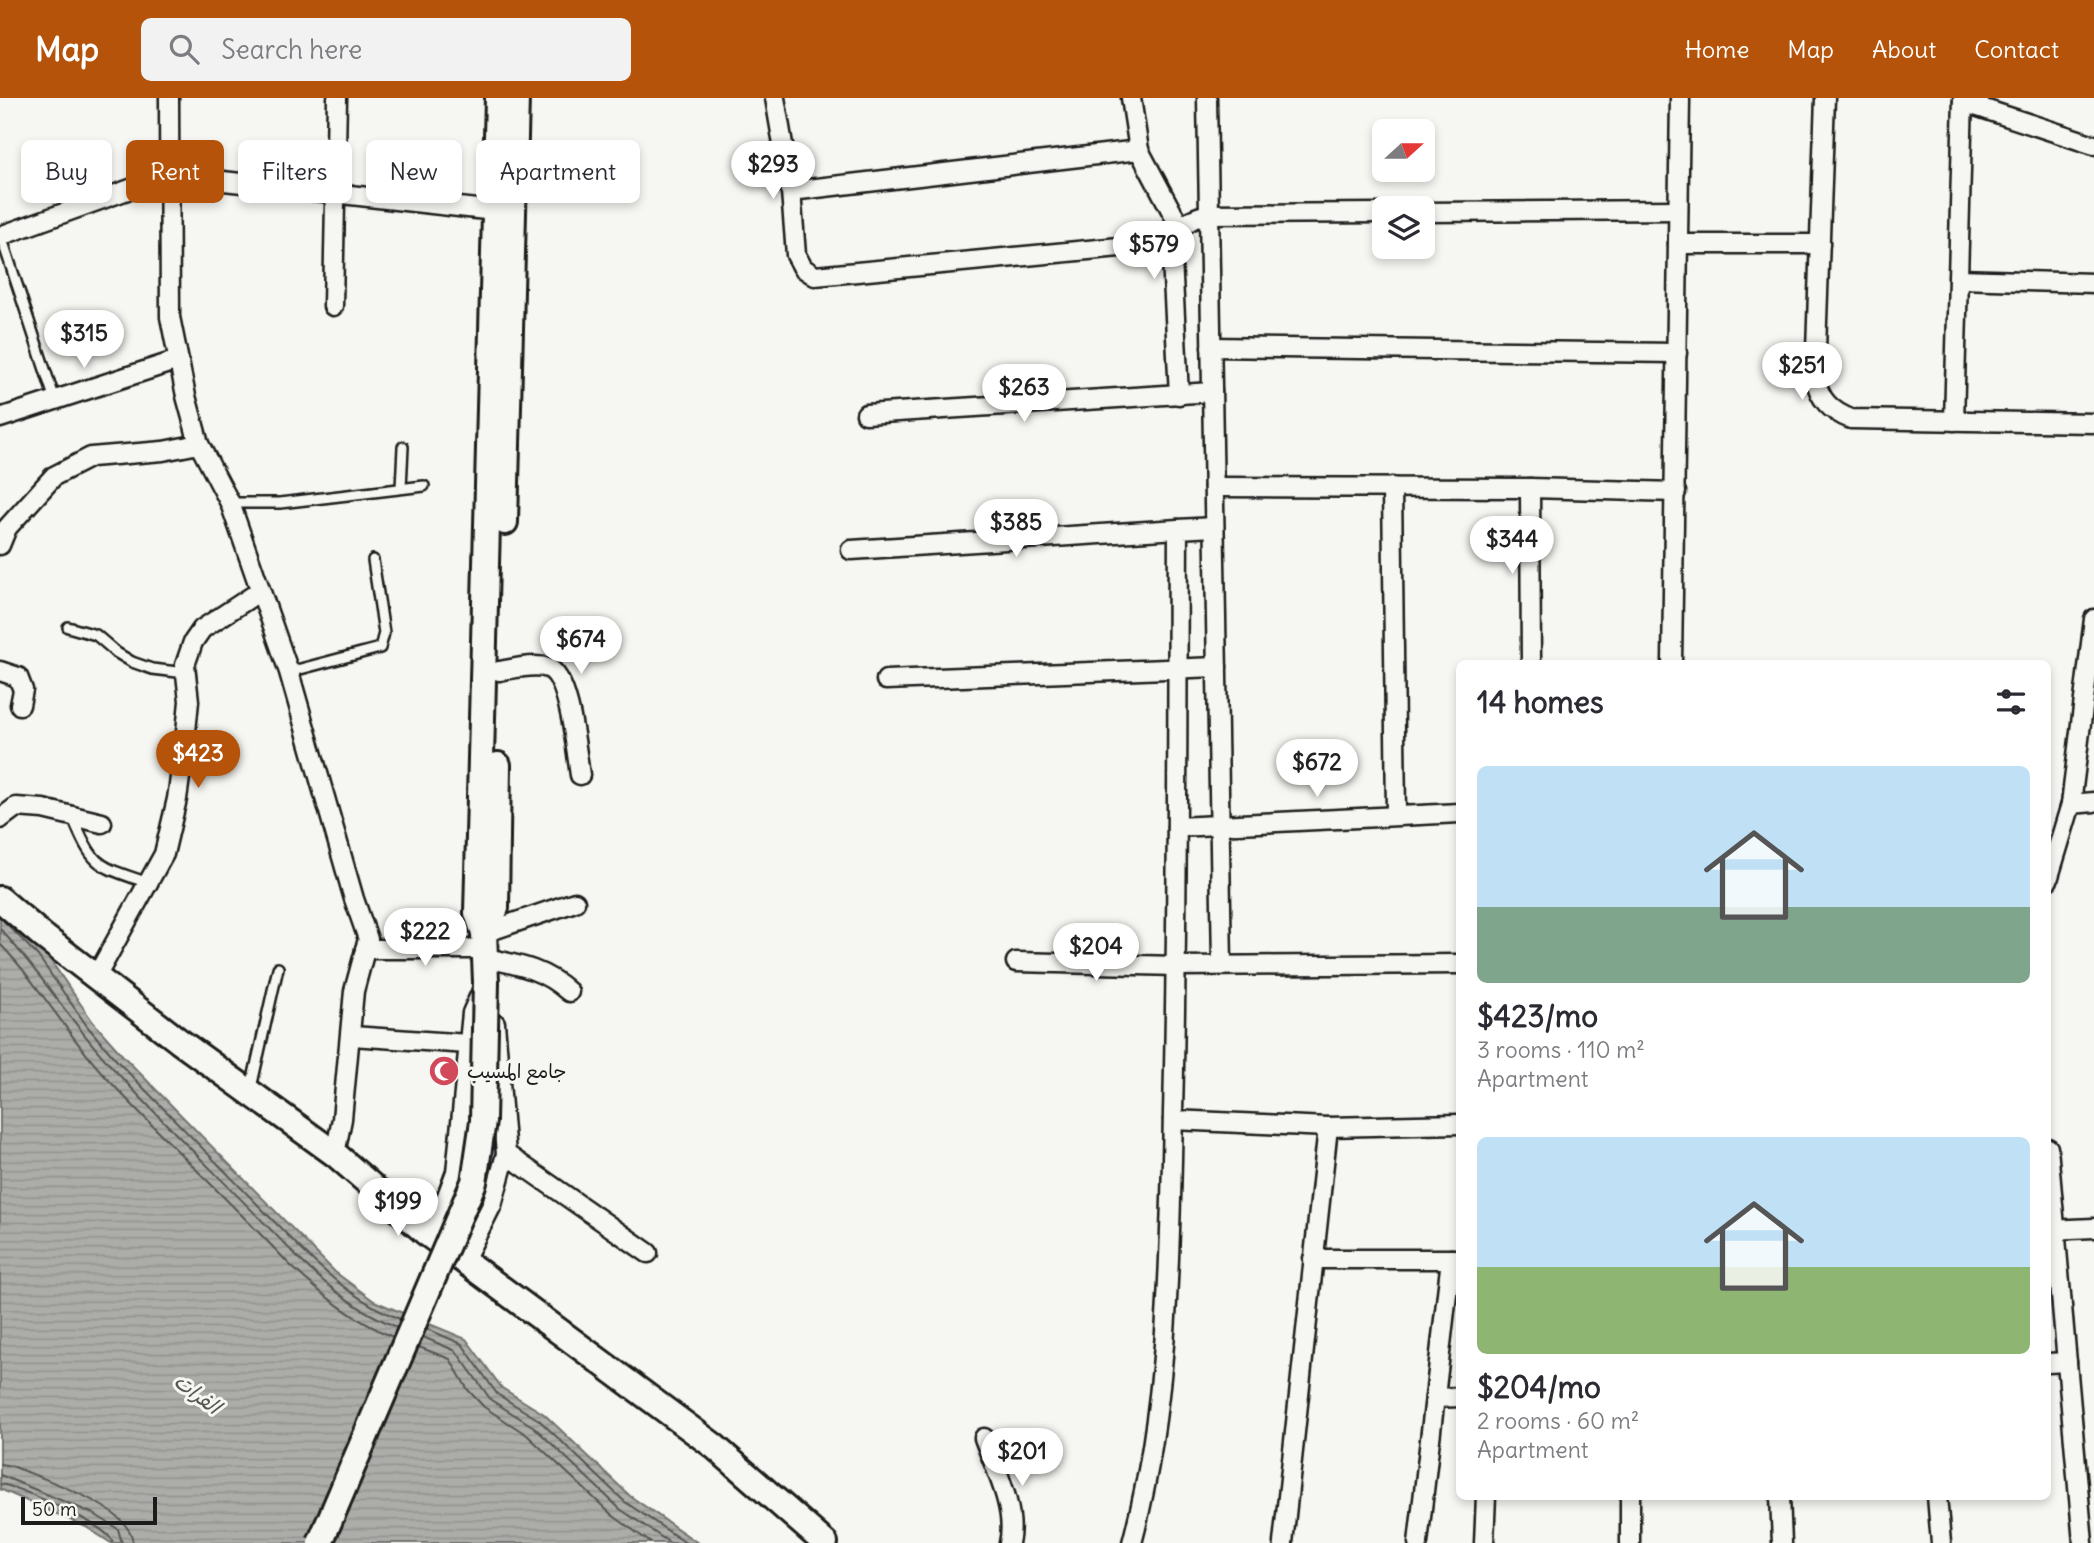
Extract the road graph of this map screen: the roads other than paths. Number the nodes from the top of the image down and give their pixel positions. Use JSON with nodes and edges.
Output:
{"nodes":[{"id":1,"x":169,"y":98,"type":"edge"},
{"id":2,"x":337,"y":98,"type":"edge"},
{"id":3,"x":498,"y":98,"type":"edge"},
{"id":4,"x":516,"y":98,"type":"edge"},
{"id":5,"x":775,"y":98,"type":"edge"},
{"id":6,"x":1131,"y":98,"type":"edge"},
{"id":7,"x":1207,"y":98,"type":"edge"},
{"id":8,"x":1680,"y":98,"type":"edge"},
{"id":9,"x":1825,"y":98,"type":"edge"},
{"id":10,"x":1963,"y":100,"type":"edge"},
{"id":11,"x":169,"y":140,"type":"edge"},
{"id":12,"x":337,"y":140,"type":"edge"},
{"id":13,"x":2094,"y":145,"type":"edge"},
{"id":14,"x":1139,"y":150,"type":"junction"},
{"id":15,"x":126,"y":191,"type":"edge"},
{"id":16,"x":791,"y":191,"type":"junction"},
{"id":17,"x":352,"y":195,"type":"edge"},
{"id":18,"x":169,"y":203,"type":"edge"},
{"id":19,"x":336,"y":203,"type":"edge"},
{"id":20,"x":1678,"y":210,"type":"junction"},
{"id":21,"x":495,"y":211,"type":"junction"},
{"id":22,"x":1435,"y":212,"type":"edge"},
{"id":23,"x":1372,"y":213,"type":"edge"},
{"id":24,"x":1209,"y":214,"type":"junction"},
{"id":25,"x":1176,"y":234,"type":"junction"},
{"id":26,"x":0,"y":236,"type":"edge"},
{"id":27,"x":1678,"y":244,"type":"junction"},
{"id":28,"x":1820,"y":244,"type":"junction"},
{"id":29,"x":1958,"y":279,"type":"junction"},
{"id":30,"x":2094,"y":283,"type":"edge"},
{"id":31,"x":333,"y":306,"type":"dead end"},
{"id":32,"x":1212,"y":347,"type":"junction"},
{"id":33,"x":1677,"y":353,"type":"junction"},
{"id":34,"x":178,"y":360,"type":"junction"},
{"id":35,"x":1212,"y":392,"type":"junction"},
{"id":36,"x":1180,"y":395,"type":"junction"},
{"id":37,"x":55,"y":401,"type":"junction"},
{"id":38,"x":866,"y":415,"type":"dead end"},
{"id":39,"x":0,"y":418,"type":"edge"},
{"id":40,"x":1954,"y":421,"type":"junction"},
{"id":41,"x":2094,"y":423,"type":"edge"},
{"id":42,"x":200,"y":444,"type":"junction"},
{"id":43,"x":403,"y":447,"type":"dead end"},
{"id":44,"x":424,"y":486,"type":"dead end"},
{"id":45,"x":1214,"y":487,"type":"junction"},
{"id":46,"x":1392,"y":487,"type":"junction"},
{"id":47,"x":401,"y":488,"type":"junction"},
{"id":48,"x":1530,"y":488,"type":"junction"},
{"id":49,"x":1676,"y":492,"type":"junction"},
{"id":50,"x":230,"y":503,"type":"junction"},
{"id":51,"x":1214,"y":527,"type":"junction"},
{"id":52,"x":1178,"y":530,"type":"junction"},
{"id":53,"x":0,"y":545,"type":"edge"},
{"id":54,"x":851,"y":550,"type":"dead end"},
{"id":55,"x":373,"y":560,"type":"dead end"},
{"id":56,"x":260,"y":591,"type":"junction"},
{"id":57,"x":2094,"y":619,"type":"edge"},
{"id":58,"x":68,"y":626,"type":"dead end"},
{"id":59,"x":1531,"y":660,"type":"edge"},
{"id":60,"x":1672,"y":660,"type":"edge"},
{"id":61,"x":1217,"y":667,"type":"junction"},
{"id":62,"x":1178,"y":670,"type":"junction"},
{"id":63,"x":0,"y":671,"type":"edge"},
{"id":64,"x":499,"y":671,"type":"junction"},
{"id":65,"x":186,"y":673,"type":"junction"},
{"id":66,"x":289,"y":673,"type":"junction"},
{"id":67,"x":886,"y":680,"type":"dead end"},
{"id":68,"x":20,"y":705,"type":"dead end"},
{"id":69,"x":580,"y":775,"type":"dead end"},
{"id":70,"x":2094,"y":802,"type":"edge"},
{"id":71,"x":2071,"y":804,"type":"junction"},
{"id":72,"x":1456,"y":813,"type":"edge"},
{"id":73,"x":1396,"y":814,"type":"junction"},
{"id":74,"x":72,"y":816,"type":"junction"},
{"id":75,"x":0,"y":819,"type":"edge"},
{"id":76,"x":102,"y":823,"type":"dead end"},
{"id":77,"x":1219,"y":823,"type":"junction"},
{"id":78,"x":1177,"y":827,"type":"junction"},
{"id":79,"x":2051,"y":870,"type":"edge"},
{"id":80,"x":148,"y":883,"type":"junction"},
{"id":81,"x":0,"y":899,"type":"edge"},
{"id":82,"x":575,"y":902,"type":"dead end"},
{"id":83,"x":365,"y":949,"type":"junction"},
{"id":84,"x":485,"y":955,"type":"junction"},
{"id":85,"x":1016,"y":962,"type":"dead end"},
{"id":86,"x":1222,"y":964,"type":"junction"},
{"id":87,"x":1456,"y":964,"type":"edge"},
{"id":88,"x":1177,"y":966,"type":"junction"},
{"id":89,"x":278,"y":968,"type":"dead end"},
{"id":90,"x":96,"y":976,"type":"junction"},
{"id":91,"x":569,"y":992,"type":"dead end"},
{"id":92,"x":352,"y":1036,"type":"junction"},
{"id":93,"x":468,"y":1044,"type":"junction"},
{"id":94,"x":250,"y":1093,"type":"junction"},
{"id":95,"x":1173,"y":1120,"type":"junction"},
{"id":96,"x":1456,"y":1124,"type":"edge"},
{"id":97,"x":1328,"y":1127,"type":"junction"},
{"id":98,"x":335,"y":1154,"type":"junction"},
{"id":99,"x":506,"y":1154,"type":"junction"},
{"id":100,"x":2051,"y":1210,"type":"edge"},
{"id":101,"x":2094,"y":1228,"type":"edge"},
{"id":102,"x":2052,"y":1230,"type":"edge"},
{"id":103,"x":432,"y":1236,"type":"junction"},
{"id":104,"x":648,"y":1253,"type":"dead end"},
{"id":105,"x":1313,"y":1259,"type":"junction"},
{"id":106,"x":1455,"y":1259,"type":"edge"},
{"id":107,"x":464,"y":1260,"type":"junction"},
{"id":108,"x":2067,"y":1362,"type":"junction"},
{"id":109,"x":2051,"y":1363,"type":"edge"},
{"id":110,"x":1456,"y":1397,"type":"edge"},
{"id":111,"x":1435,"y":1398,"type":"junction"},
{"id":112,"x":984,"y":1438,"type":"dead end"},
{"id":113,"x":1486,"y":1500,"type":"edge"},
{"id":114,"x":1630,"y":1500,"type":"edge"},
{"id":115,"x":1780,"y":1500,"type":"edge"},
{"id":116,"x":1937,"y":1500,"type":"edge"},
{"id":117,"x":320,"y":1543,"type":"edge"},
{"id":118,"x":824,"y":1543,"type":"edge"},
{"id":119,"x":1009,"y":1543,"type":"edge"},
{"id":120,"x":1132,"y":1543,"type":"edge"},
{"id":121,"x":1283,"y":1543,"type":"edge"},
{"id":122,"x":1418,"y":1543,"type":"edge"},
{"id":123,"x":1484,"y":1543,"type":"edge"},
{"id":124,"x":1630,"y":1543,"type":"edge"},
{"id":125,"x":1782,"y":1543,"type":"edge"},
{"id":126,"x":1941,"y":1543,"type":"edge"},
{"id":127,"x":2082,"y":1543,"type":"edge"}],
"edges":[{"from":1,"to":11,"type":"street"},
{"from":2,"to":12,"type":"street"},
{"from":3,"to":21,"type":"main road"},
{"from":4,"to":64,"type":"main road"},
{"from":5,"to":16,"type":"street"},
{"from":6,"to":14,"type":"street"},
{"from":7,"to":24,"type":"street"},
{"from":8,"to":20,"type":"street"},
{"from":9,"to":28,"type":"street"},
{"from":10,"to":13,"type":"street"},
{"from":10,"to":29,"type":"street"},
{"from":14,"to":16,"type":"street"},
{"from":14,"to":25,"type":"street"},
{"from":15,"to":26,"type":"street"},
{"from":16,"to":25,"type":"street"},
{"from":17,"to":21,"type":"street"},
{"from":18,"to":34,"type":"street"},
{"from":19,"to":31,"type":"street"},
{"from":20,"to":22,"type":"street"},
{"from":20,"to":27,"type":"street"},
{"from":21,"to":84,"type":"main road"},
{"from":23,"to":24,"type":"street"},
{"from":24,"to":25,"type":"street"},
{"from":24,"to":32,"type":"street"},
{"from":25,"to":36,"type":"street"},
{"from":26,"to":37,"type":"lane"},
{"from":27,"to":28,"type":"street"},
{"from":27,"to":33,"type":"street"},
{"from":28,"to":40,"type":"street"},
{"from":29,"to":30,"type":"street"},
{"from":29,"to":40,"type":"street"},
{"from":32,"to":33,"type":"street"},
{"from":32,"to":35,"type":"street"},
{"from":33,"to":49,"type":"street"},
{"from":34,"to":37,"type":"street"},
{"from":34,"to":42,"type":"street"},
{"from":35,"to":36,"type":"street"},
{"from":35,"to":45,"type":"street"},
{"from":36,"to":38,"type":"street"},
{"from":37,"to":39,"type":"street"},
{"from":40,"to":41,"type":"street"},
{"from":42,"to":50,"type":"street"},
{"from":42,"to":53,"type":"street"},
{"from":43,"to":47,"type":"lane"},
{"from":44,"to":47,"type":"lane"},
{"from":45,"to":46,"type":"street"},
{"from":45,"to":51,"type":"street"},
{"from":46,"to":48,"type":"street"},
{"from":46,"to":73,"type":"street"},
{"from":47,"to":50,"type":"lane"},
{"from":48,"to":49,"type":"street"},
{"from":48,"to":59,"type":"street"},
{"from":49,"to":60,"type":"street"},
{"from":50,"to":56,"type":"street"},
{"from":51,"to":52,"type":"street"},
{"from":51,"to":61,"type":"street"},
{"from":52,"to":54,"type":"street"},
{"from":52,"to":62,"type":"street"},
{"from":55,"to":66,"type":"lane"},
{"from":56,"to":65,"type":"street"},
{"from":56,"to":66,"type":"street"},
{"from":57,"to":71,"type":"street"},
{"from":58,"to":65,"type":"lane"},
{"from":61,"to":62,"type":"street"},
{"from":61,"to":77,"type":"street"},
{"from":62,"to":67,"type":"street"},
{"from":62,"to":78,"type":"street"},
{"from":63,"to":68,"type":"street"},
{"from":64,"to":69,"type":"street"},
{"from":64,"to":84,"type":"main road"},
{"from":65,"to":80,"type":"street"},
{"from":66,"to":83,"type":"street"},
{"from":70,"to":71,"type":"street"},
{"from":71,"to":79,"type":"street"},
{"from":72,"to":73,"type":"street"},
{"from":73,"to":77,"type":"street"},
{"from":74,"to":75,"type":"street"},
{"from":74,"to":76,"type":"street"},
{"from":74,"to":80,"type":"lane"},
{"from":77,"to":78,"type":"street"},
{"from":77,"to":86,"type":"street"},
{"from":78,"to":88,"type":"street"},
{"from":80,"to":90,"type":"street"},
{"from":81,"to":90,"type":"main road"},
{"from":82,"to":84,"type":"street"},
{"from":83,"to":84,"type":"street"},
{"from":83,"to":92,"type":"street"},
{"from":84,"to":91,"type":"street"},
{"from":84,"to":93,"type":"street"},
{"from":84,"to":99,"type":"street"},
{"from":84,"to":117,"type":"main road","bridge":true},
{"from":85,"to":88,"type":"street"},
{"from":86,"to":87,"type":"street"},
{"from":86,"to":88,"type":"street"},
{"from":88,"to":95,"type":"street"},
{"from":89,"to":94,"type":"lane"},
{"from":90,"to":94,"type":"main road"},
{"from":92,"to":93,"type":"street"},
{"from":92,"to":98,"type":"street"},
{"from":93,"to":103,"type":"street"},
{"from":94,"to":98,"type":"main road"},
{"from":95,"to":97,"type":"street"},
{"from":95,"to":120,"type":"street"},
{"from":96,"to":97,"type":"street"},
{"from":97,"to":105,"type":"street"},
{"from":98,"to":103,"type":"main road"},
{"from":99,"to":104,"type":"street"},
{"from":99,"to":107,"type":"street"},
{"from":100,"to":102,"type":"street"},
{"from":101,"to":102,"type":"street"},
{"from":102,"to":108,"type":"street"},
{"from":103,"to":107,"type":"main road"},
{"from":105,"to":106,"type":"street"},
{"from":105,"to":121,"type":"street"},
{"from":106,"to":111,"type":"street"},
{"from":107,"to":118,"type":"main road"},
{"from":108,"to":109,"type":"street"},
{"from":108,"to":127,"type":"street"},
{"from":110,"to":111,"type":"street"},
{"from":111,"to":122,"type":"street"},
{"from":112,"to":119,"type":"street"},
{"from":113,"to":123,"type":"street"},
{"from":114,"to":124,"type":"street"},
{"from":115,"to":125,"type":"street"},
{"from":116,"to":126,"type":"street"}]}
